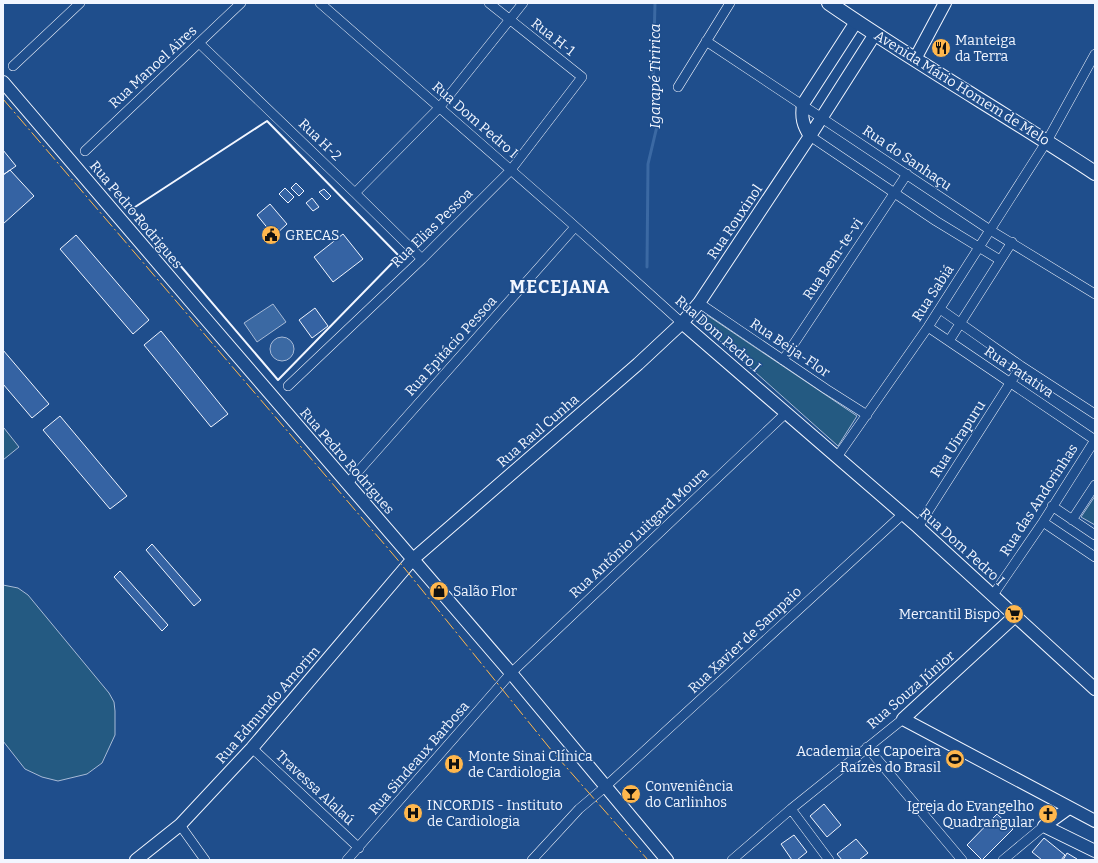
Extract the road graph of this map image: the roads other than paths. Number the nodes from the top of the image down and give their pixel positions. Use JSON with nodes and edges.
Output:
{"nodes":[{"id":1,"x":80,"y":3,"type":"edge"},
{"id":2,"x":241,"y":3,"type":"edge"},
{"id":3,"x":320,"y":3,"type":"edge"},
{"id":4,"x":488,"y":3,"type":"edge"},
{"id":5,"x":523,"y":3,"type":"edge"},
{"id":6,"x":730,"y":3,"type":"edge"},
{"id":7,"x":829,"y":3,"type":"edge"},
{"id":8,"x":945,"y":3,"type":"edge"},
{"id":9,"x":510,"y":20,"type":"junction"},
{"id":10,"x":856,"y":22,"type":"junction"},
{"id":11,"x":875,"y":34,"type":"junction"},
{"id":12,"x":706,"y":41,"type":"junction"},
{"id":13,"x":199,"y":43,"type":"junction"},
{"id":14,"x":1095,"y":54,"type":"edge"},
{"id":15,"x":915,"y":58,"type":"junction"},
{"id":16,"x":13,"y":66,"type":"dead end"},
{"id":17,"x":582,"y":77,"type":"joint"},
{"id":18,"x":3,"y":82,"type":"edge"},
{"id":19,"x":678,"y":86,"type":"dead end"},
{"id":20,"x":803,"y":104,"type":"junction"},
{"id":21,"x":439,"y":108,"type":"junction"},
{"id":22,"x":822,"y":117,"type":"junction"},
{"id":23,"x":810,"y":136,"type":"junction"},
{"id":24,"x":1047,"y":141,"type":"junction"},
{"id":25,"x":85,"y":150,"type":"dead end"},
{"id":26,"x":510,"y":171,"type":"junction"},
{"id":27,"x":1095,"y":173,"type":"edge"},
{"id":28,"x":907,"y":174,"type":"junction"},
{"id":29,"x":895,"y":192,"type":"junction"},
{"id":30,"x":355,"y":193,"type":"junction"},
{"id":31,"x":576,"y":227,"type":"junction"},
{"id":32,"x":990,"y":230,"type":"junction"},
{"id":33,"x":1012,"y":242,"type":"junction"},
{"id":34,"x":979,"y":247,"type":"junction"},
{"id":35,"x":422,"y":259,"type":"junction"},
{"id":36,"x":1000,"y":260,"type":"junction"},
{"id":37,"x":1095,"y":294,"type":"edge"},
{"id":38,"x":699,"y":303,"type":"junction"},
{"id":39,"x":940,"y":309,"type":"junction"},
{"id":40,"x":960,"y":322,"type":"junction"},
{"id":41,"x":682,"y":323,"type":"junction"},
{"id":42,"x":928,"y":327,"type":"junction"},
{"id":43,"x":949,"y":341,"type":"junction"},
{"id":44,"x":783,"y":360,"type":"junction"},
{"id":45,"x":1021,"y":366,"type":"junction"},
{"id":46,"x":1011,"y":384,"type":"junction"},
{"id":47,"x":288,"y":386,"type":"dead end"},
{"id":48,"x":786,"y":413,"type":"junction"},
{"id":49,"x":1095,"y":414,"type":"edge"},
{"id":50,"x":867,"y":415,"type":"junction"},
{"id":51,"x":1095,"y":440,"type":"edge"},
{"id":52,"x":838,"y":457,"type":"junction"},
{"id":53,"x":347,"y":484,"type":"junction"},
{"id":54,"x":1095,"y":485,"type":"edge"},
{"id":55,"x":1052,"y":506,"type":"junction"},
{"id":56,"x":903,"y":514,"type":"junction"},
{"id":57,"x":1072,"y":520,"type":"junction"},
{"id":58,"x":1042,"y":522,"type":"junction"},
{"id":59,"x":918,"y":527,"type":"junction"},
{"id":60,"x":1095,"y":535,"type":"edge"},
{"id":61,"x":1095,"y":557,"type":"edge"},
{"id":62,"x":412,"y":560,"type":"junction"},
{"id":63,"x":993,"y":595,"type":"junction"},
{"id":64,"x":1016,"y":616,"type":"junction"},
{"id":65,"x":511,"y":673,"type":"junction"},
{"id":66,"x":1095,"y":689,"type":"edge"},
{"id":67,"x":903,"y":720,"type":"junction"},
{"id":68,"x":867,"y":747,"type":"junction"},
{"id":69,"x":252,"y":748,"type":"junction"},
{"id":70,"x":605,"y":787,"type":"junction"},
{"id":71,"x":1069,"y":808,"type":"junction"},
{"id":72,"x":791,"y":809,"type":"junction"},
{"id":73,"x":1095,"y":821,"type":"edge"},
{"id":74,"x":180,"y":825,"type":"junction"},
{"id":75,"x":1044,"y":826,"type":"junction"},
{"id":76,"x":358,"y":848,"type":"junction"},
{"id":77,"x":1095,"y":851,"type":"edge"},
{"id":78,"x":136,"y":860,"type":"edge"},
{"id":79,"x":205,"y":860,"type":"edge"},
{"id":80,"x":347,"y":860,"type":"edge"},
{"id":81,"x":532,"y":860,"type":"edge"},
{"id":82,"x":667,"y":860,"type":"edge"},
{"id":83,"x":732,"y":860,"type":"edge"},
{"id":84,"x":829,"y":860,"type":"edge"},
{"id":85,"x":962,"y":860,"type":"edge"},
{"id":86,"x":1003,"y":860,"type":"edge"}],
"edges":[{"from":1,"to":16,"type":"street"},
{"from":2,"to":13,"type":"street","name":"Rua Manoel Aires"},
{"from":3,"to":21,"type":"street","name":"Rua Dom Pedro I"},
{"from":4,"to":9,"type":"street","name":"Rua H-1"},
{"from":5,"to":9,"type":"street"},
{"from":6,"to":12,"type":"street"},
{"from":7,"to":10,"type":"main road","name":"Avenida Mário Homem de Melo"},
{"from":8,"to":15,"type":"street"},
{"from":9,"to":17,"type":"street","name":"Rua H-1"},
{"from":9,"to":21,"type":"street"},
{"from":10,"to":11,"type":"main road","name":"Avenida Mário Homem de Melo"},
{"from":10,"to":20,"type":"street"},
{"from":11,"to":15,"type":"main road","name":"Avenida Mário Homem de Melo"},
{"from":11,"to":22,"type":"street","name":"Rua Rouxinol"},
{"from":12,"to":19,"type":"street"},
{"from":12,"to":20,"type":"street","name":"Rua do Sanhaçu"},
{"from":13,"to":25,"type":"street","name":"Rua Manoel Aires"},
{"from":13,"to":30,"type":"street","name":"Rua H-2"},
{"from":14,"to":24,"type":"street","name":"Rua Sabiá"},
{"from":15,"to":24,"type":"main road","name":"Avenida Mário Homem de Melo"},
{"from":17,"to":26,"type":"street","name":"Rua Elias Pessoa"},
{"from":18,"to":53,"type":"street","name":"Rua Pedro Rodrigues"},
{"from":20,"to":22,"type":"street","name":"Rua do Sanhaçu"},
{"from":20,"to":23,"type":"street"},
{"from":21,"to":26,"type":"street","name":"Rua Dom Pedro I"},
{"from":21,"to":30,"type":"street"},
{"from":22,"to":23,"type":"street","name":"Rua Rouxinol"},
{"from":22,"to":28,"type":"street","name":"Rua do Sanhaçu"},
{"from":23,"to":29,"type":"street"},
{"from":23,"to":38,"type":"street","name":"Rua Rouxinol"},
{"from":24,"to":27,"type":"main road","name":"Avenida Mário Homem de Melo"},
{"from":24,"to":32,"type":"street","name":"Rua Sabiá"},
{"from":26,"to":31,"type":"street","name":"Rua Dom Pedro I"},
{"from":26,"to":35,"type":"street","name":"Rua Elias Pessoa"},
{"from":28,"to":29,"type":"street","name":"Rua Bem-te-vi"},
{"from":28,"to":32,"type":"street","name":"Rua do Sanhaçu"},
{"from":29,"to":34,"type":"street"},
{"from":29,"to":44,"type":"street","name":"Rua Bem-te-vi"},
{"from":30,"to":35,"type":"street","name":"Rua H-2"},
{"from":31,"to":41,"type":"street","name":"Rua Dom Pedro I"},
{"from":31,"to":53,"type":"street","name":"Rua Epitácio Pessoa"},
{"from":32,"to":33,"type":"street","name":"Rua do Sanhaçu"},
{"from":32,"to":34,"type":"street","name":"Rua Sabiá"},
{"from":33,"to":36,"type":"street"},
{"from":33,"to":37,"type":"street","name":"Rua do Sanhaçu"},
{"from":34,"to":36,"type":"street"},
{"from":34,"to":39,"type":"street","name":"Rua Sabiá"},
{"from":35,"to":47,"type":"street","name":"Rua Elias Pessoa"},
{"from":36,"to":40,"type":"street"},
{"from":38,"to":41,"type":"street","name":"Rua Rouxinol"},
{"from":38,"to":44,"type":"street","name":"Rua Beija-Flor"},
{"from":39,"to":40,"type":"street","name":"Rua Patativa"},
{"from":39,"to":42,"type":"street","name":"Rua Sabiá"},
{"from":40,"to":43,"type":"street"},
{"from":40,"to":45,"type":"street","name":"Rua Patativa"},
{"from":41,"to":48,"type":"street","name":"Rua Dom Pedro I"},
{"from":41,"to":62,"type":"street","name":"Rua Raul Cunha"},
{"from":42,"to":43,"type":"street","name":"Rua Patativa"},
{"from":42,"to":50,"type":"street","name":"Rua Sabiá"},
{"from":43,"to":46,"type":"street","name":"Rua Patativa"},
{"from":44,"to":50,"type":"street","name":"Rua Beija-Flor"},
{"from":45,"to":46,"type":"street","name":"Rua Uirapuru"},
{"from":45,"to":49,"type":"street","name":"Rua Patativa"},
{"from":46,"to":51,"type":"street","name":"Rua Patativa"},
{"from":46,"to":59,"type":"street","name":"Rua Uirapuru"},
{"from":48,"to":52,"type":"street","name":"Rua Dom Pedro I"},
{"from":48,"to":65,"type":"street","name":"Rua Antônio Luitgard Moura"},
{"from":50,"to":52,"type":"street","name":"Rua Sabiá"},
{"from":51,"to":55,"type":"street","name":"Rua das Andorinhas"},
{"from":52,"to":56,"type":"street","name":"Rua Dom Pedro I"},
{"from":53,"to":62,"type":"street","name":"Rua Pedro Rodrigues"},
{"from":54,"to":57,"type":"street"},
{"from":55,"to":57,"type":"street"},
{"from":55,"to":58,"type":"street","name":"Rua das Andorinhas"},
{"from":56,"to":59,"type":"street","name":"Rua Dom Pedro I"},
{"from":56,"to":70,"type":"street","name":"Rua Xavier de Sampaio"},
{"from":57,"to":60,"type":"street"},
{"from":58,"to":61,"type":"street"},
{"from":58,"to":63,"type":"street","name":"Rua das Andorinhas"},
{"from":59,"to":63,"type":"street","name":"Rua Dom Pedro I"},
{"from":62,"to":65,"type":"street","name":"Rua Pedro Rodrigues"},
{"from":62,"to":69,"type":"street","name":"Rua Edmundo Amorim"},
{"from":63,"to":64,"type":"street","name":"Rua Dom Pedro I"},
{"from":64,"to":66,"type":"street","name":"Rua Dom Pedro I"},
{"from":64,"to":67,"type":"street","name":"Rua Souza Júnior"},
{"from":65,"to":70,"type":"street","name":"Rua Pedro Rodrigues"},
{"from":65,"to":76,"type":"street","name":"Rua Sindeaux Barbosa"},
{"from":67,"to":68,"type":"street","name":"Rua Souza Júnior"},
{"from":67,"to":71,"type":"street"},
{"from":68,"to":72,"type":"street","name":"Rua Souza Júnior"},
{"from":68,"to":85,"type":"street"},
{"from":69,"to":74,"type":"street","name":"Rua Edmundo Amorim"},
{"from":69,"to":76,"type":"street","name":"Travessa Alalaú"},
{"from":70,"to":81,"type":"street","name":"Rua Xavier de Sampaio"},
{"from":70,"to":82,"type":"street","name":"Rua Pedro Rodrigues"},
{"from":71,"to":73,"type":"street"},
{"from":71,"to":75,"type":"street"},
{"from":72,"to":83,"type":"street","name":"Rua Souza Júnior"},
{"from":72,"to":84,"type":"street"},
{"from":74,"to":78,"type":"street","name":"Rua Edmundo Amorim"},
{"from":74,"to":79,"type":"street"},
{"from":75,"to":77,"type":"street"},
{"from":75,"to":86,"type":"street"},
{"from":76,"to":80,"type":"street","name":"Rua Sindeaux Barbosa"}]}
